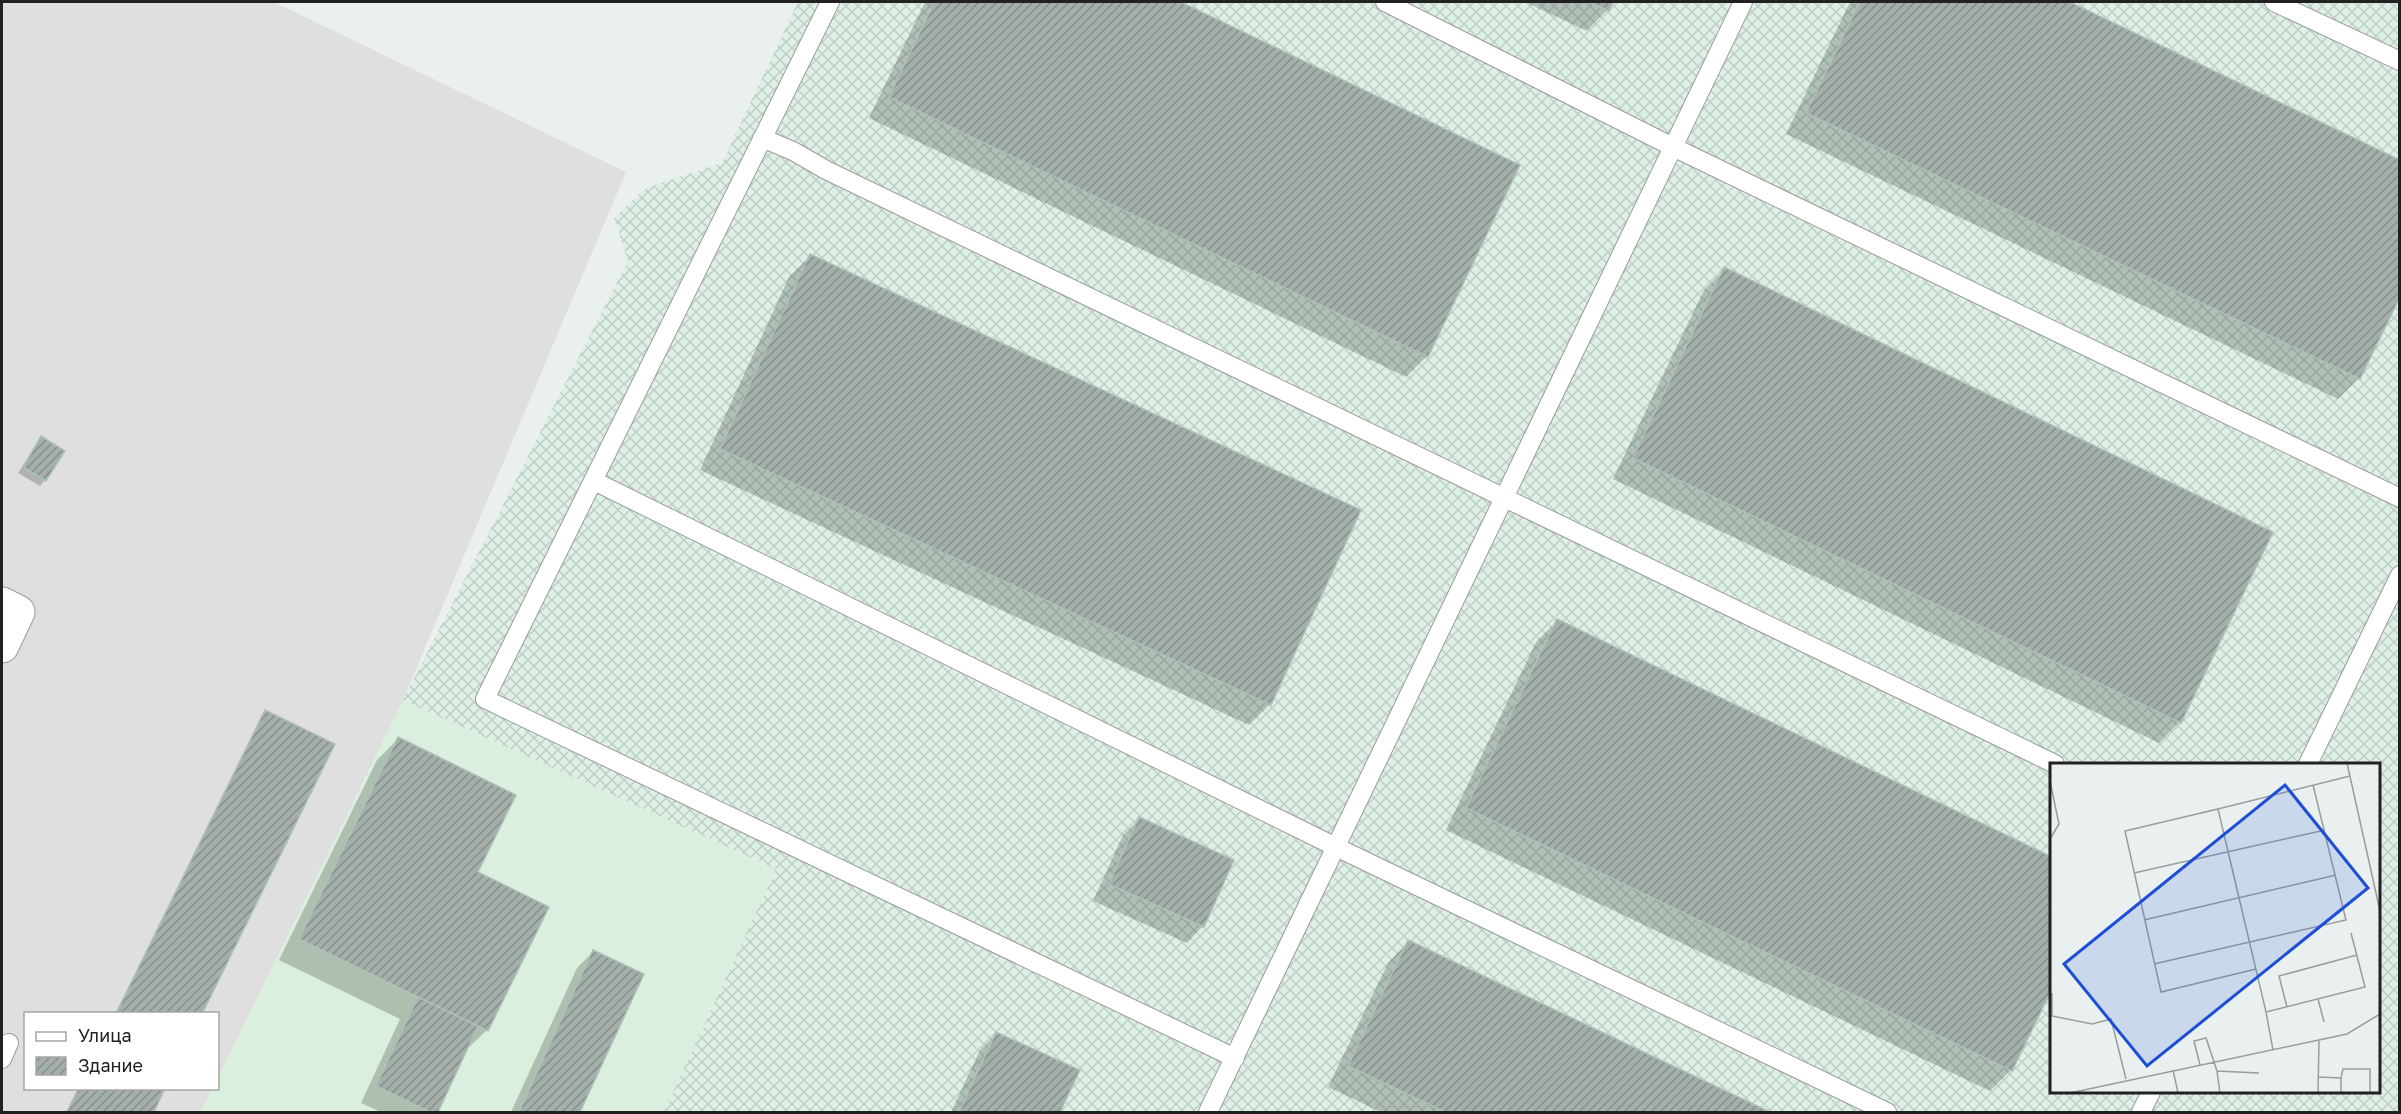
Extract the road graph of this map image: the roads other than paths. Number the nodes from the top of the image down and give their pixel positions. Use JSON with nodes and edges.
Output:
{"nodes":[{"id":1,"x":830,"y":2,"type":"edge"},
{"id":2,"x":1385,"y":2,"type":"edge"},
{"id":3,"x":1743,"y":2,"type":"edge"},
{"id":4,"x":2274,"y":2,"type":"edge"},
{"id":5,"x":2400,"y":61,"type":"edge"},
{"id":6,"x":762,"y":138,"type":"junction"},
{"id":7,"x":1673,"y":147,"type":"junction"},
{"id":8,"x":594,"y":481,"type":"junction"},
{"id":9,"x":1504,"y":498,"type":"junction"},
{"id":10,"x":2400,"y":498,"type":"edge"},
{"id":11,"x":2400,"y":575,"type":"edge"},
{"id":12,"x":2,"y":604,"type":"edge"},
{"id":13,"x":2,"y":646,"type":"edge"},
{"id":14,"x":2051,"y":763,"type":"edge"},
{"id":15,"x":2309,"y":763,"type":"edge"},
{"id":16,"x":1336,"y":847,"type":"junction"},
{"id":17,"x":1235,"y":1058,"type":"junction"},
{"id":18,"x":2150,"y":1093,"type":"edge"},
{"id":19,"x":1208,"y":1113,"type":"edge"},
{"id":20,"x":1887,"y":1113,"type":"edge"},
{"id":21,"x":2140,"y":1113,"type":"edge"}],
"edges":[{"from":1,"to":6,"type":"lane"},
{"from":2,"to":7,"type":"lane"},
{"from":3,"to":7,"type":"lane"},
{"from":4,"to":5,"type":"lane"},
{"from":6,"to":8,"type":"lane"},
{"from":6,"to":9,"type":"lane"},
{"from":7,"to":9,"type":"lane"},
{"from":7,"to":10,"type":"lane"},
{"from":8,"to":16,"type":"lane"},
{"from":8,"to":17,"type":"lane"},
{"from":9,"to":14,"type":"lane"},
{"from":9,"to":16,"type":"lane"},
{"from":11,"to":15,"type":"lane"},
{"from":12,"to":13,"type":"street"},
{"from":16,"to":17,"type":"lane"},
{"from":16,"to":20,"type":"lane"},
{"from":17,"to":19,"type":"lane"},
{"from":18,"to":21,"type":"lane"}]}
